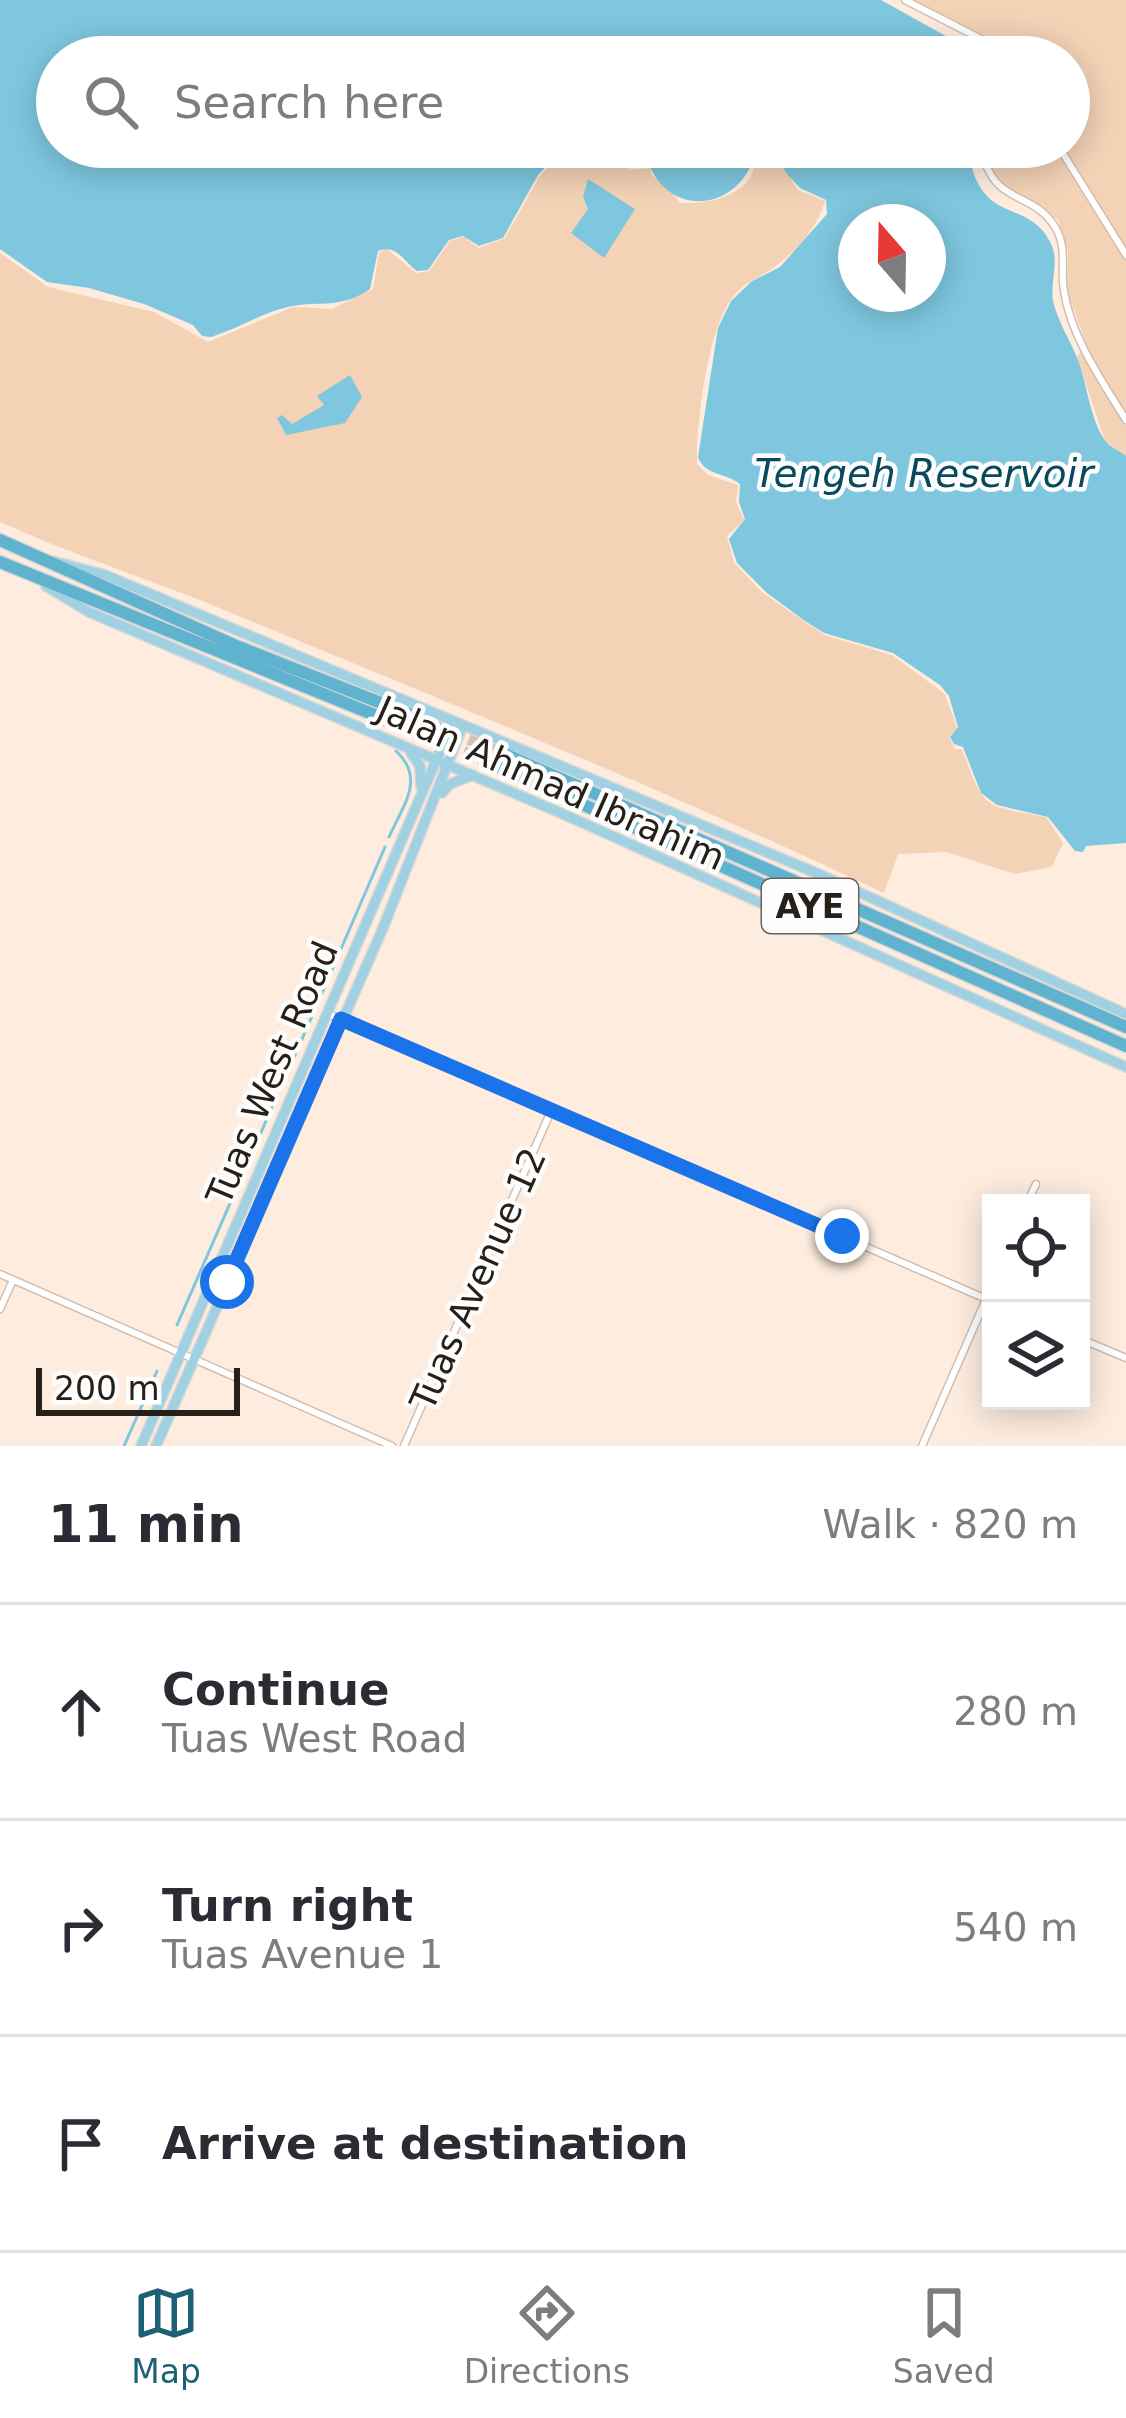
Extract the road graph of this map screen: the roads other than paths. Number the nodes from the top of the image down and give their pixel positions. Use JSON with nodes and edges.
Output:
{"nodes":[{"id":1,"x":908,"y":1,"type":"edge"},
{"id":2,"x":975,"y":36,"type":"edge"},
{"id":3,"x":987,"y":168,"type":"edge"},
{"id":4,"x":1073,"y":168,"type":"edge"},
{"id":5,"x":1126,"y":255,"type":"edge"},
{"id":6,"x":1126,"y":419,"type":"edge"},
{"id":7,"x":0,"y":540,"type":"edge"},
{"id":8,"x":53,"y":561,"type":"junction"},
{"id":9,"x":0,"y":562,"type":"edge"},
{"id":10,"x":24,"y":572,"type":"junction"},
{"id":11,"x":458,"y":723,"type":"junction"},
{"id":12,"x":402,"y":746,"type":"junction"},
{"id":13,"x":442,"y":763,"type":"junction"},
{"id":14,"x":472,"y":775,"type":"junction"},
{"id":15,"x":418,"y":804,"type":"junction"},
{"id":16,"x":431,"y":808,"type":"junction"},
{"id":17,"x":326,"y":1013,"type":"junction"},
{"id":18,"x":1126,"y":1014,"type":"edge"},
{"id":19,"x":341,"y":1019,"type":"junction"},
{"id":20,"x":1126,"y":1028,"type":"edge"},
{"id":21,"x":1126,"y":1046,"type":"edge"},
{"id":22,"x":1126,"y":1067,"type":"edge"},
{"id":23,"x":551,"y":1111,"type":"junction"},
{"id":24,"x":1036,"y":1184,"type":"dead end"},
{"id":25,"x":1032,"y":1194,"type":"edge"},
{"id":26,"x":0,"y":1274,"type":"edge"},
{"id":27,"x":13,"y":1280,"type":"junction"},
{"id":28,"x":982,"y":1297,"type":"edge"},
{"id":29,"x":988,"y":1302,"type":"edge"},
{"id":30,"x":0,"y":1309,"type":"edge"},
{"id":31,"x":1090,"y":1343,"type":"edge"},
{"id":32,"x":182,"y":1352,"type":"junction"},
{"id":33,"x":194,"y":1358,"type":"junction"},
{"id":34,"x":1126,"y":1358,"type":"edge"},
{"id":35,"x":141,"y":1446,"type":"edge"},
{"id":36,"x":156,"y":1446,"type":"edge"},
{"id":37,"x":392,"y":1446,"type":"edge"},
{"id":38,"x":404,"y":1446,"type":"edge"},
{"id":39,"x":922,"y":1446,"type":"edge"}],
"edges":[{"from":1,"to":2,"type":"street"},
{"from":3,"to":6,"type":"street"},
{"from":4,"to":5,"type":"street"},
{"from":7,"to":8,"type":"highway"},
{"from":8,"to":10,"type":"highway"},
{"from":8,"to":11,"type":"main road","name":"Jalan Ahmad Ibrahim"},
{"from":9,"to":10,"type":"highway"},
{"from":10,"to":12,"type":"main road","name":"Jalan Ahmad Ibrahim"},
{"from":11,"to":13,"type":"main road","name":"Tuas West Road"},
{"from":11,"to":18,"type":"main road","name":"Jalan Ahmad Ibrahim"},
{"from":12,"to":13,"type":"main road","name":"Jalan Ahmad Ibrahim"},
{"from":12,"to":15,"type":"main road"},
{"from":13,"to":14,"type":"main road","name":"Jalan Ahmad Ibrahim"},
{"from":13,"to":15,"type":"main road","name":"Tuas West Road"},
{"from":13,"to":16,"type":"main road","name":"Tuas West Road"},
{"from":14,"to":16,"type":"main road"},
{"from":14,"to":22,"type":"main road","name":"Jalan Ahmad Ibrahim"},
{"from":15,"to":17,"type":"main road","name":"Tuas West Road"},
{"from":16,"to":19,"type":"main road","name":"Tuas West Road"},
{"from":17,"to":19,"type":"street"},
{"from":17,"to":32,"type":"main road","name":"Tuas West Road"},
{"from":19,"to":23,"type":"street"},
{"from":19,"to":33,"type":"main road","name":"Tuas West Road"},
{"from":20,"to":21,"type":"highway","number":"AYE"},
{"from":23,"to":28,"type":"street"},
{"from":23,"to":38,"type":"street","name":"Tuas Avenue 12"},
{"from":24,"to":25,"type":"street"},
{"from":26,"to":27,"type":"street"},
{"from":27,"to":30,"type":"street"},
{"from":27,"to":32,"type":"street"},
{"from":29,"to":39,"type":"street"},
{"from":31,"to":34,"type":"street"},
{"from":32,"to":33,"type":"street"},
{"from":32,"to":35,"type":"main road","name":"Tuas West Road"},
{"from":33,"to":36,"type":"main road","name":"Tuas West Road"},
{"from":33,"to":37,"type":"street"}]}
